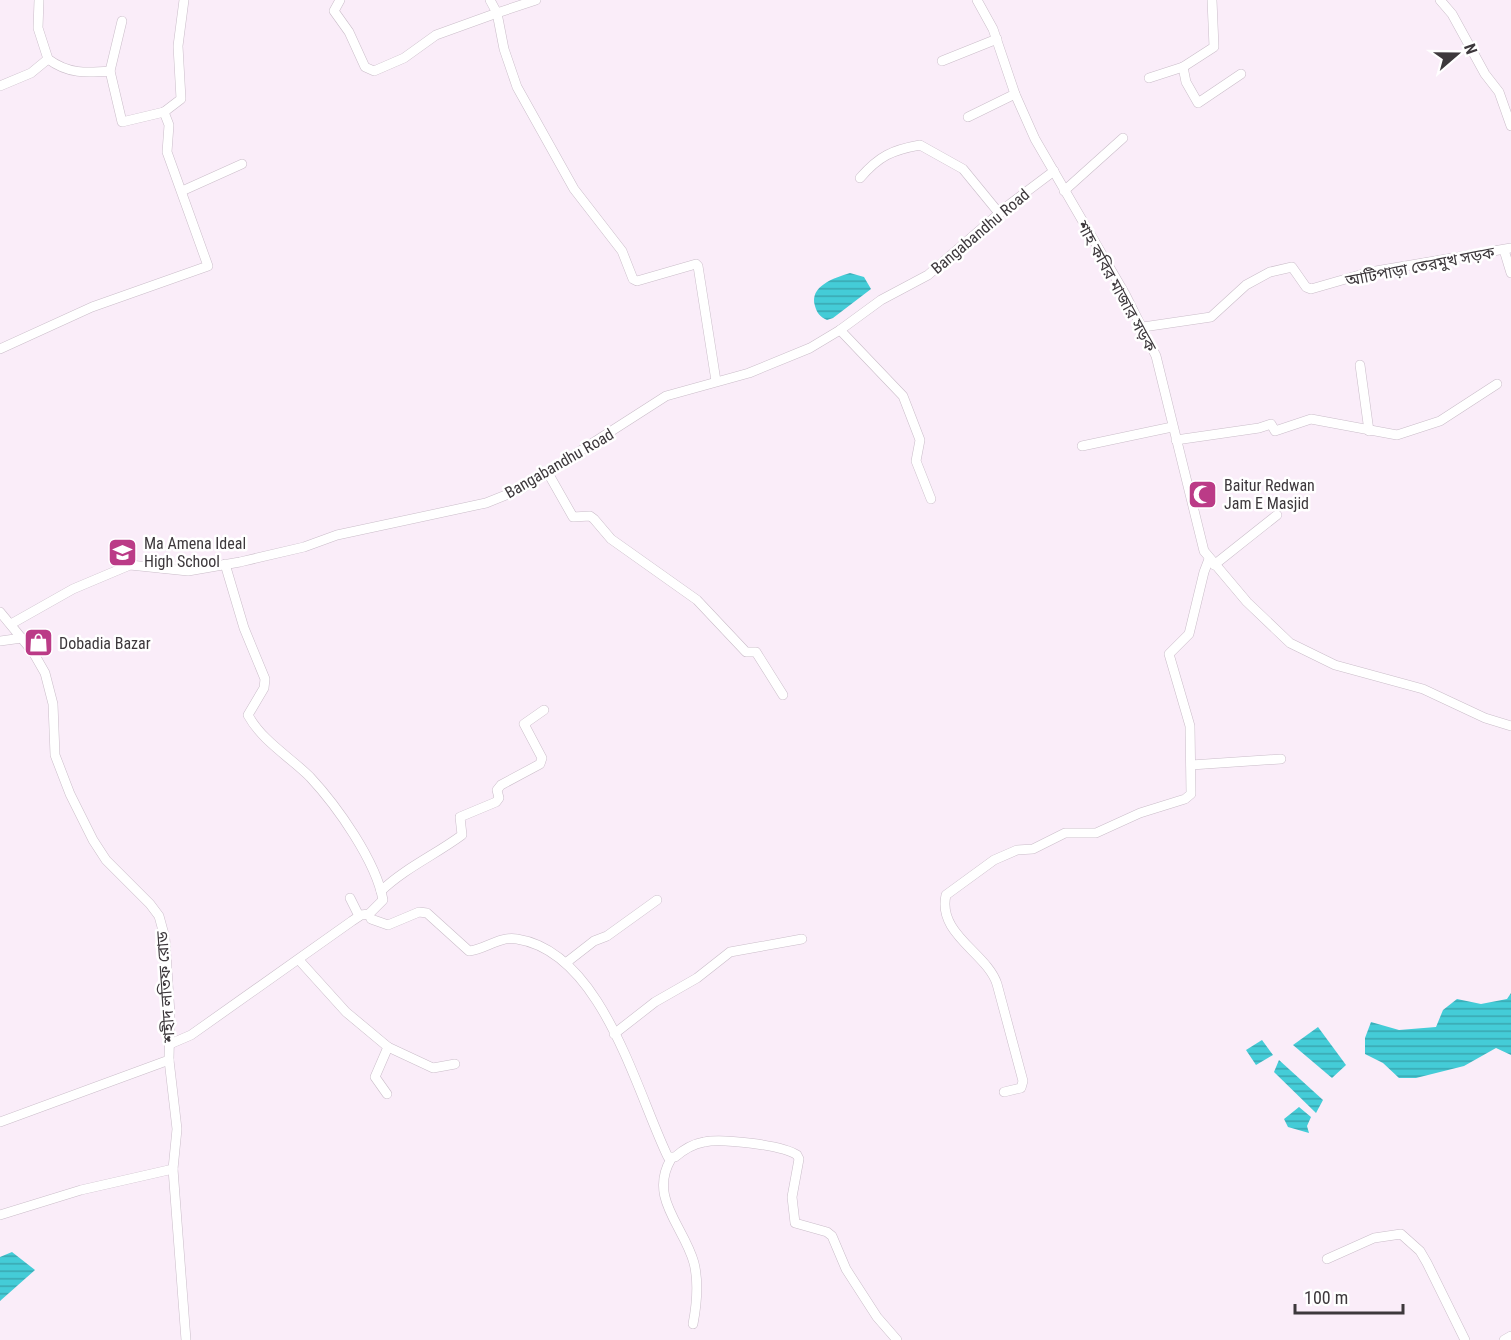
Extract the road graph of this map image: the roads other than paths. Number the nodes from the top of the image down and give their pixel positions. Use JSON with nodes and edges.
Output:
{"nodes":[{"id":1,"x":39,"y":0,"type":"edge"},
{"id":2,"x":184,"y":0,"type":"edge"},
{"id":3,"x":340,"y":0,"type":"edge"},
{"id":4,"x":490,"y":0,"type":"edge"},
{"id":5,"x":536,"y":0,"type":"edge"},
{"id":6,"x":977,"y":0,"type":"edge"},
{"id":7,"x":1212,"y":0,"type":"edge"},
{"id":8,"x":1440,"y":0,"type":"edge"},
{"id":9,"x":497,"y":13,"type":"junction"},
{"id":10,"x":122,"y":21,"type":"dead end"},
{"id":11,"x":997,"y":39,"type":"junction"},
{"id":12,"x":48,"y":59,"type":"junction"},
{"id":13,"x":942,"y":61,"type":"dead end"},
{"id":14,"x":1183,"y":67,"type":"junction"},
{"id":15,"x":110,"y":71,"type":"junction"},
{"id":16,"x":1241,"y":74,"type":"dead end"},
{"id":17,"x":1149,"y":78,"type":"dead end"},
{"id":18,"x":0,"y":86,"type":"edge"},
{"id":19,"x":1015,"y":94,"type":"junction"},
{"id":20,"x":164,"y":112,"type":"junction"},
{"id":21,"x":1509,"y":112,"type":"edge"},
{"id":22,"x":968,"y":117,"type":"dead end"},
{"id":23,"x":1511,"y":126,"type":"edge"},
{"id":24,"x":1122,"y":138,"type":"dead end"},
{"id":25,"x":242,"y":164,"type":"dead end"},
{"id":26,"x":1054,"y":171,"type":"junction"},
{"id":27,"x":860,"y":178,"type":"dead end"},
{"id":28,"x":1064,"y":190,"type":"junction"},
{"id":29,"x":182,"y":191,"type":"junction"},
{"id":30,"x":999,"y":213,"type":"junction"},
{"id":31,"x":1508,"y":249,"type":"edge"},
{"id":32,"x":1511,"y":273,"type":"edge"},
{"id":33,"x":1143,"y":327,"type":"junction"},
{"id":34,"x":840,"y":330,"type":"junction"},
{"id":35,"x":0,"y":349,"type":"edge"},
{"id":36,"x":1360,"y":365,"type":"dead end"},
{"id":37,"x":716,"y":381,"type":"junction"},
{"id":38,"x":1497,"y":384,"type":"dead end"},
{"id":39,"x":1172,"y":427,"type":"junction"},
{"id":40,"x":1369,"y":431,"type":"junction"},
{"id":41,"x":1176,"y":440,"type":"junction"},
{"id":42,"x":1082,"y":446,"type":"dead end"},
{"id":43,"x":548,"y":473,"type":"junction"},
{"id":44,"x":932,"y":499,"type":"dead end"},
{"id":45,"x":1276,"y":515,"type":"dead end"},
{"id":46,"x":1211,"y":562,"type":"junction"},
{"id":47,"x":225,"y":564,"type":"junction"},
{"id":48,"x":0,"y":612,"type":"edge"},
{"id":49,"x":10,"y":624,"type":"junction"},
{"id":50,"x":22,"y":638,"type":"junction"},
{"id":51,"x":0,"y":641,"type":"edge"},
{"id":52,"x":783,"y":694,"type":"dead end"},
{"id":53,"x":544,"y":710,"type":"dead end"},
{"id":54,"x":1511,"y":726,"type":"edge"},
{"id":55,"x":1281,"y":759,"type":"dead end"},
{"id":56,"x":1191,"y":765,"type":"junction"},
{"id":57,"x":381,"y":891,"type":"junction"},
{"id":58,"x":350,"y":898,"type":"dead end"},
{"id":59,"x":657,"y":900,"type":"dead end"},
{"id":60,"x":364,"y":915,"type":"junction"},
{"id":61,"x":802,"y":939,"type":"dead end"},
{"id":62,"x":299,"y":960,"type":"junction"},
{"id":63,"x":567,"y":962,"type":"junction"},
{"id":64,"x":614,"y":1034,"type":"junction"},
{"id":65,"x":170,"y":1044,"type":"junction"},
{"id":66,"x":388,"y":1047,"type":"junction"},
{"id":67,"x":169,"y":1060,"type":"junction"},
{"id":68,"x":455,"y":1064,"type":"dead end"},
{"id":69,"x":1004,"y":1092,"type":"dead end"},
{"id":70,"x":387,"y":1094,"type":"dead end"},
{"id":71,"x":0,"y":1122,"type":"edge"},
{"id":72,"x":671,"y":1159,"type":"junction"},
{"id":73,"x":173,"y":1169,"type":"junction"},
{"id":74,"x":0,"y":1215,"type":"edge"},
{"id":75,"x":1328,"y":1259,"type":"dead end"},
{"id":76,"x":693,"y":1324,"type":"dead end"},
{"id":77,"x":1511,"y":1336,"type":"edge"},
{"id":78,"x":186,"y":1340,"type":"edge"},
{"id":79,"x":897,"y":1340,"type":"edge"},
{"id":80,"x":1465,"y":1340,"type":"edge"},
{"id":81,"x":1504,"y":1340,"type":"edge"}],
"edges":[{"from":1,"to":12,"type":"street"},
{"from":2,"to":20,"type":"street"},
{"from":3,"to":9,"type":"street"},
{"from":4,"to":9,"type":"street"},
{"from":5,"to":9,"type":"street"},
{"from":6,"to":11,"type":"street","name":"শাহ কবির মাজার সড়ক"},
{"from":7,"to":14,"type":"street"},
{"from":8,"to":21,"type":"street"},
{"from":9,"to":37,"type":"street"},
{"from":10,"to":15,"type":"street"},
{"from":11,"to":13,"type":"street"},
{"from":11,"to":19,"type":"street","name":"শাহ কবির মাজার সড়ক"},
{"from":12,"to":15,"type":"street"},
{"from":12,"to":18,"type":"street"},
{"from":14,"to":16,"type":"street"},
{"from":14,"to":17,"type":"street"},
{"from":15,"to":20,"type":"street"},
{"from":19,"to":22,"type":"street"},
{"from":19,"to":26,"type":"street","name":"শাহ কবির মাজার সড়ক"},
{"from":20,"to":29,"type":"street"},
{"from":21,"to":23,"type":"street"},
{"from":24,"to":28,"type":"street"},
{"from":25,"to":29,"type":"street"},
{"from":26,"to":28,"type":"street","name":"শাহ কবির মাজার সড়ক"},
{"from":26,"to":30,"type":"street","name":"Bangabandhu Road"},
{"from":27,"to":30,"type":"street"},
{"from":28,"to":33,"type":"street","name":"শাহ কবির মাজার সড়ক"},
{"from":29,"to":35,"type":"street"},
{"from":30,"to":34,"type":"street","name":"Bangabandhu Road"},
{"from":31,"to":32,"type":"street"},
{"from":31,"to":33,"type":"street","name":"আটিপাড়া তেরমুখ সড়ক"},
{"from":33,"to":39,"type":"street","name":"শাহ কবির মাজার সড়ক"},
{"from":34,"to":37,"type":"street","name":"Bangabandhu Road"},
{"from":34,"to":44,"type":"street"},
{"from":36,"to":40,"type":"street"},
{"from":37,"to":43,"type":"street","name":"Bangabandhu Road"},
{"from":38,"to":40,"type":"street"},
{"from":39,"to":41,"type":"street","name":"শাহ কবির মাজার সড়ক"},
{"from":39,"to":42,"type":"street"},
{"from":40,"to":41,"type":"street"},
{"from":41,"to":46,"type":"street","name":"শাহ কবির মাজার সড়ক"},
{"from":43,"to":47,"type":"street","name":"Bangabandhu Road"},
{"from":43,"to":52,"type":"street"},
{"from":45,"to":46,"type":"street"},
{"from":46,"to":54,"type":"street","name":"শাহ কবির মাজার সড়ক"},
{"from":46,"to":56,"type":"street"},
{"from":47,"to":49,"type":"street","name":"Bangabandhu Road"},
{"from":47,"to":57,"type":"street"},
{"from":48,"to":49,"type":"street","name":"শহীদ লতিফ রোড"},
{"from":49,"to":50,"type":"street","name":"শহীদ লতিফ রোড"},
{"from":50,"to":51,"type":"street"},
{"from":50,"to":65,"type":"street","name":"শহীদ লতিফ রোড"},
{"from":53,"to":57,"type":"street"},
{"from":55,"to":56,"type":"street"},
{"from":56,"to":69,"type":"street"},
{"from":57,"to":60,"type":"street"},
{"from":58,"to":60,"type":"street"},
{"from":59,"to":63,"type":"street"},
{"from":60,"to":62,"type":"street"},
{"from":60,"to":63,"type":"street"},
{"from":61,"to":64,"type":"street"},
{"from":62,"to":65,"type":"street"},
{"from":62,"to":66,"type":"street"},
{"from":63,"to":64,"type":"street"},
{"from":64,"to":72,"type":"street"},
{"from":65,"to":67,"type":"street","name":"শহীদ লতিফ রোড"},
{"from":66,"to":68,"type":"street"},
{"from":66,"to":70,"type":"street"},
{"from":67,"to":71,"type":"street"},
{"from":67,"to":73,"type":"street","name":"শহীদ লতিফ রোড"},
{"from":72,"to":76,"type":"street"},
{"from":72,"to":79,"type":"street"},
{"from":73,"to":74,"type":"street"},
{"from":73,"to":78,"type":"street","name":"শহীদ লতিফ রোড"},
{"from":75,"to":80,"type":"street"},
{"from":77,"to":81,"type":"street"}]}
